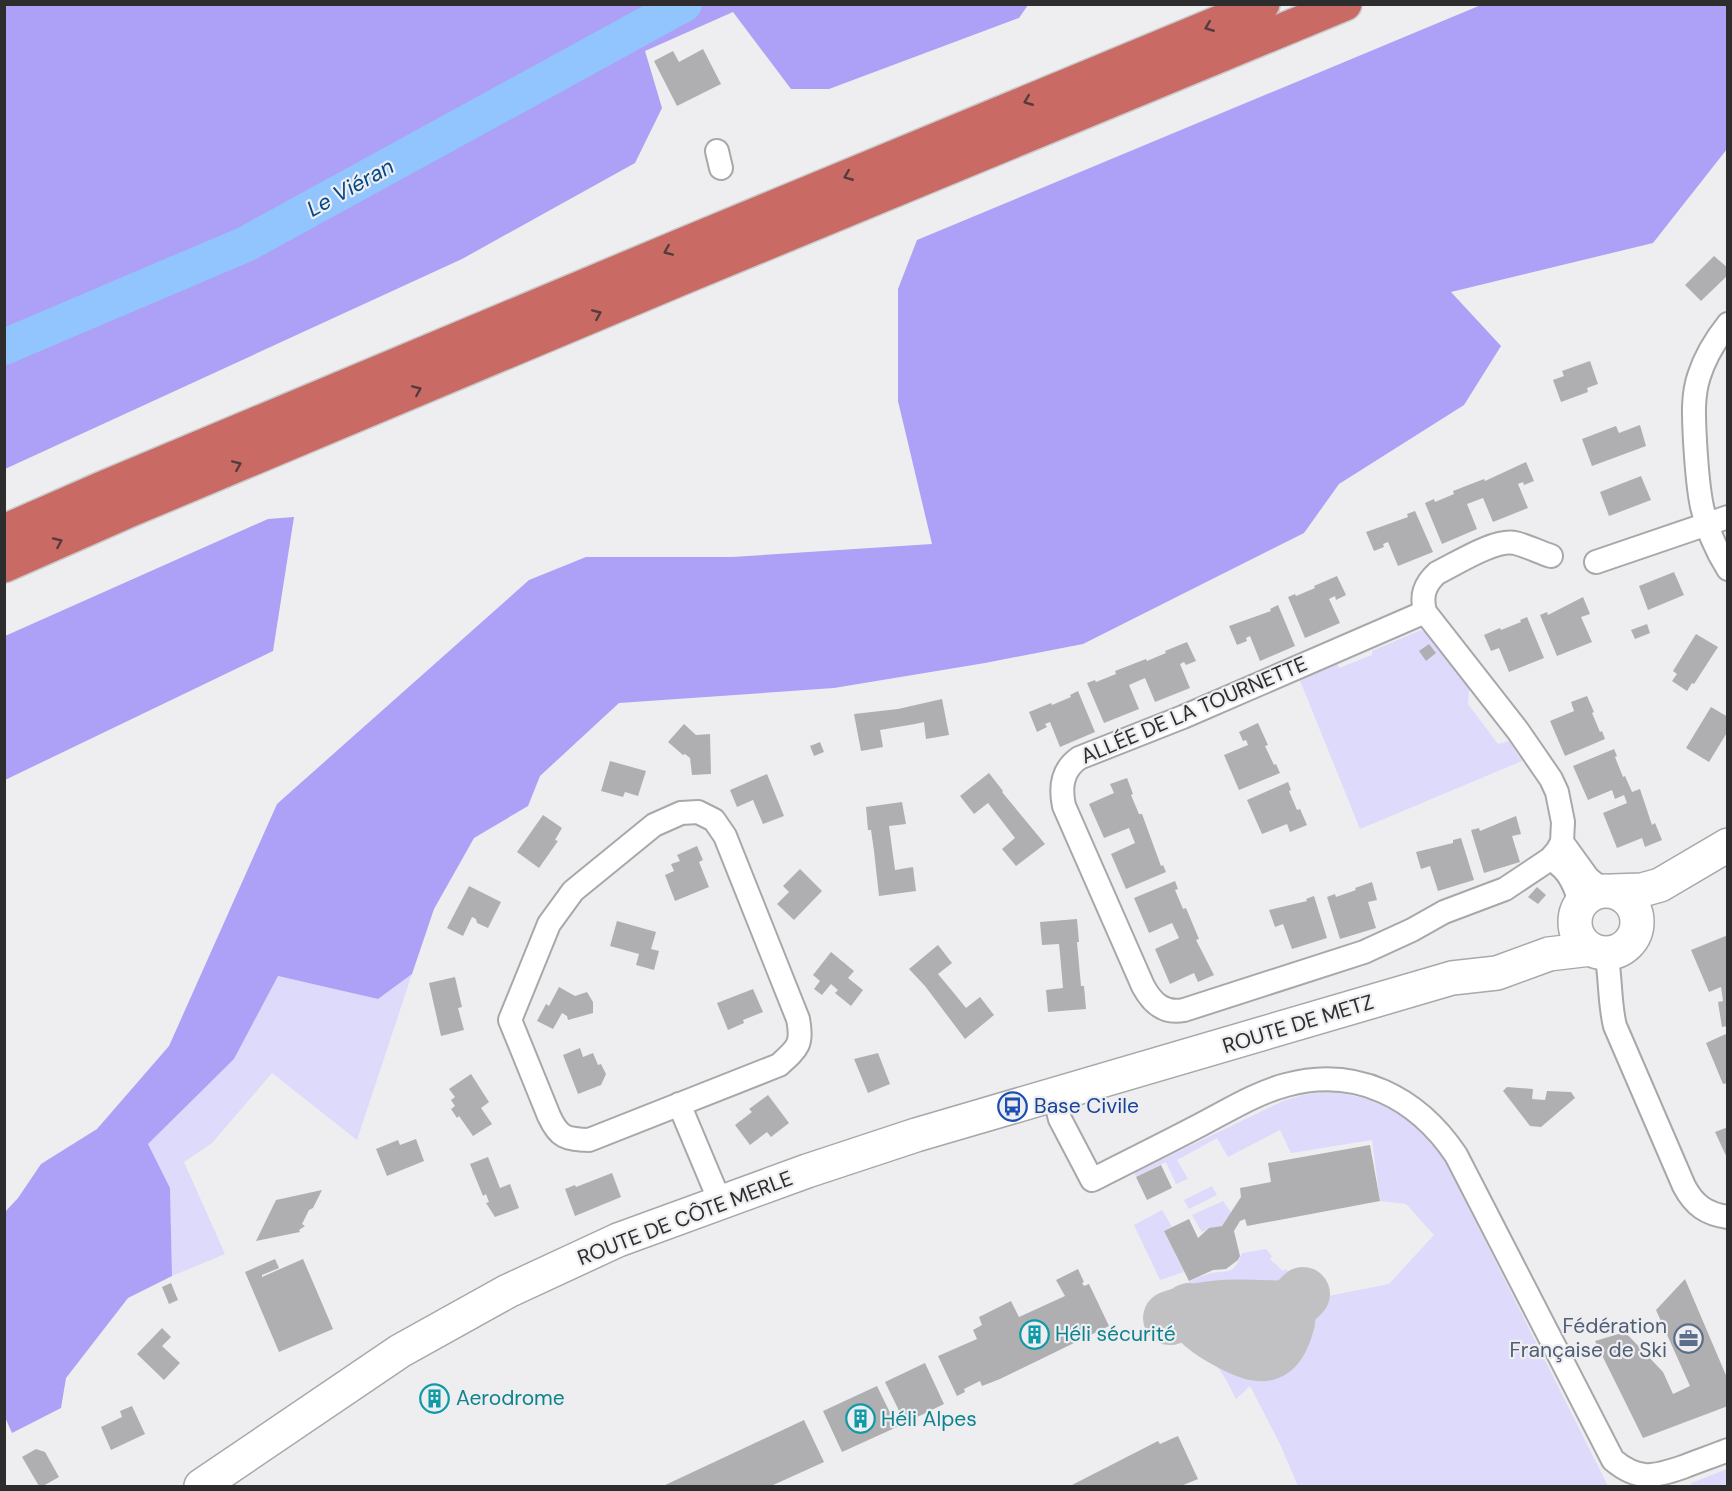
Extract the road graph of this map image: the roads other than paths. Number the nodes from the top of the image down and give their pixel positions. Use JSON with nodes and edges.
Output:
{"nodes":[{"id":1,"x":1263,"y":4,"type":"edge"},
{"id":2,"x":1345,"y":4,"type":"edge"},
{"id":3,"x":1728,"y":324,"type":"edge"},
{"id":4,"x":1728,"y":517,"type":"edge"},
{"id":5,"x":1706,"y":525,"type":"junction"},
{"id":6,"x":4,"y":531,"type":"edge"},
{"id":7,"x":1551,"y":556,"type":"dead end"},
{"id":8,"x":1596,"y":562,"type":"dead end"},
{"id":9,"x":4,"y":566,"type":"edge"},
{"id":10,"x":1728,"y":569,"type":"edge"},
{"id":11,"x":1425,"y":612,"type":"junction"},
{"id":12,"x":1728,"y":845,"type":"edge"},
{"id":13,"x":1556,"y":850,"type":"junction"},
{"id":14,"x":1728,"y":869,"type":"edge"},
{"id":15,"x":1593,"y":900,"type":"junction"},
{"id":16,"x":1636,"y":930,"type":"junction"},
{"id":17,"x":1599,"y":951,"type":"junction"},
{"id":18,"x":1452,"y":978,"type":"junction"},
{"id":19,"x":1145,"y":1069,"type":"joint"},
{"id":20,"x":1054,"y":1095,"type":"junction"},
{"id":21,"x":679,"y":1104,"type":"junction"},
{"id":22,"x":722,"y":1204,"type":"junction"},
{"id":23,"x":1728,"y":1217,"type":"edge"},
{"id":24,"x":1728,"y":1450,"type":"edge"},
{"id":25,"x":201,"y":1486,"type":"edge"}],
"edges":[{"from":1,"to":6,"type":"highway","one_way":true},
{"from":9,"to":2,"type":"highway","one_way":true},
{"from":3,"to":5,"type":"street"},
{"from":4,"to":5,"type":"street"},
{"from":5,"to":8,"type":"street"},
{"from":5,"to":10,"type":"street"},
{"from":7,"to":11,"type":"street"},
{"from":11,"to":13,"type":"street"},
{"from":11,"to":13,"type":"street","name":"ALLÉE DE LA TOURNETTE"},
{"from":12,"to":15,"type":"main road"},
{"from":13,"to":15,"type":"street"},
{"from":14,"to":16,"type":"main road"},
{"from":15,"to":16,"type":"main road"},
{"from":15,"to":17,"type":"main road"},
{"from":15,"to":18,"type":"main road","name":"ROUTE DE METZ"},
{"from":16,"to":17,"type":"main road"},
{"from":17,"to":18,"type":"main road","name":"ROUTE DE METZ"},
{"from":17,"to":23,"type":"street"},
{"from":18,"to":19,"type":"main road","name":"ROUTE DE METZ"},
{"from":19,"to":20,"type":"main road","name":"ROUTE DE CÔTE MERLE"},
{"from":20,"to":22,"type":"main road","name":"ROUTE DE CÔTE MERLE"},
{"from":20,"to":24,"type":"street"},
{"from":21,"to":21,"type":"street"},
{"from":21,"to":22,"type":"street"},
{"from":22,"to":25,"type":"main road","name":"ROUTE DE CÔTE MERLE"}]}
